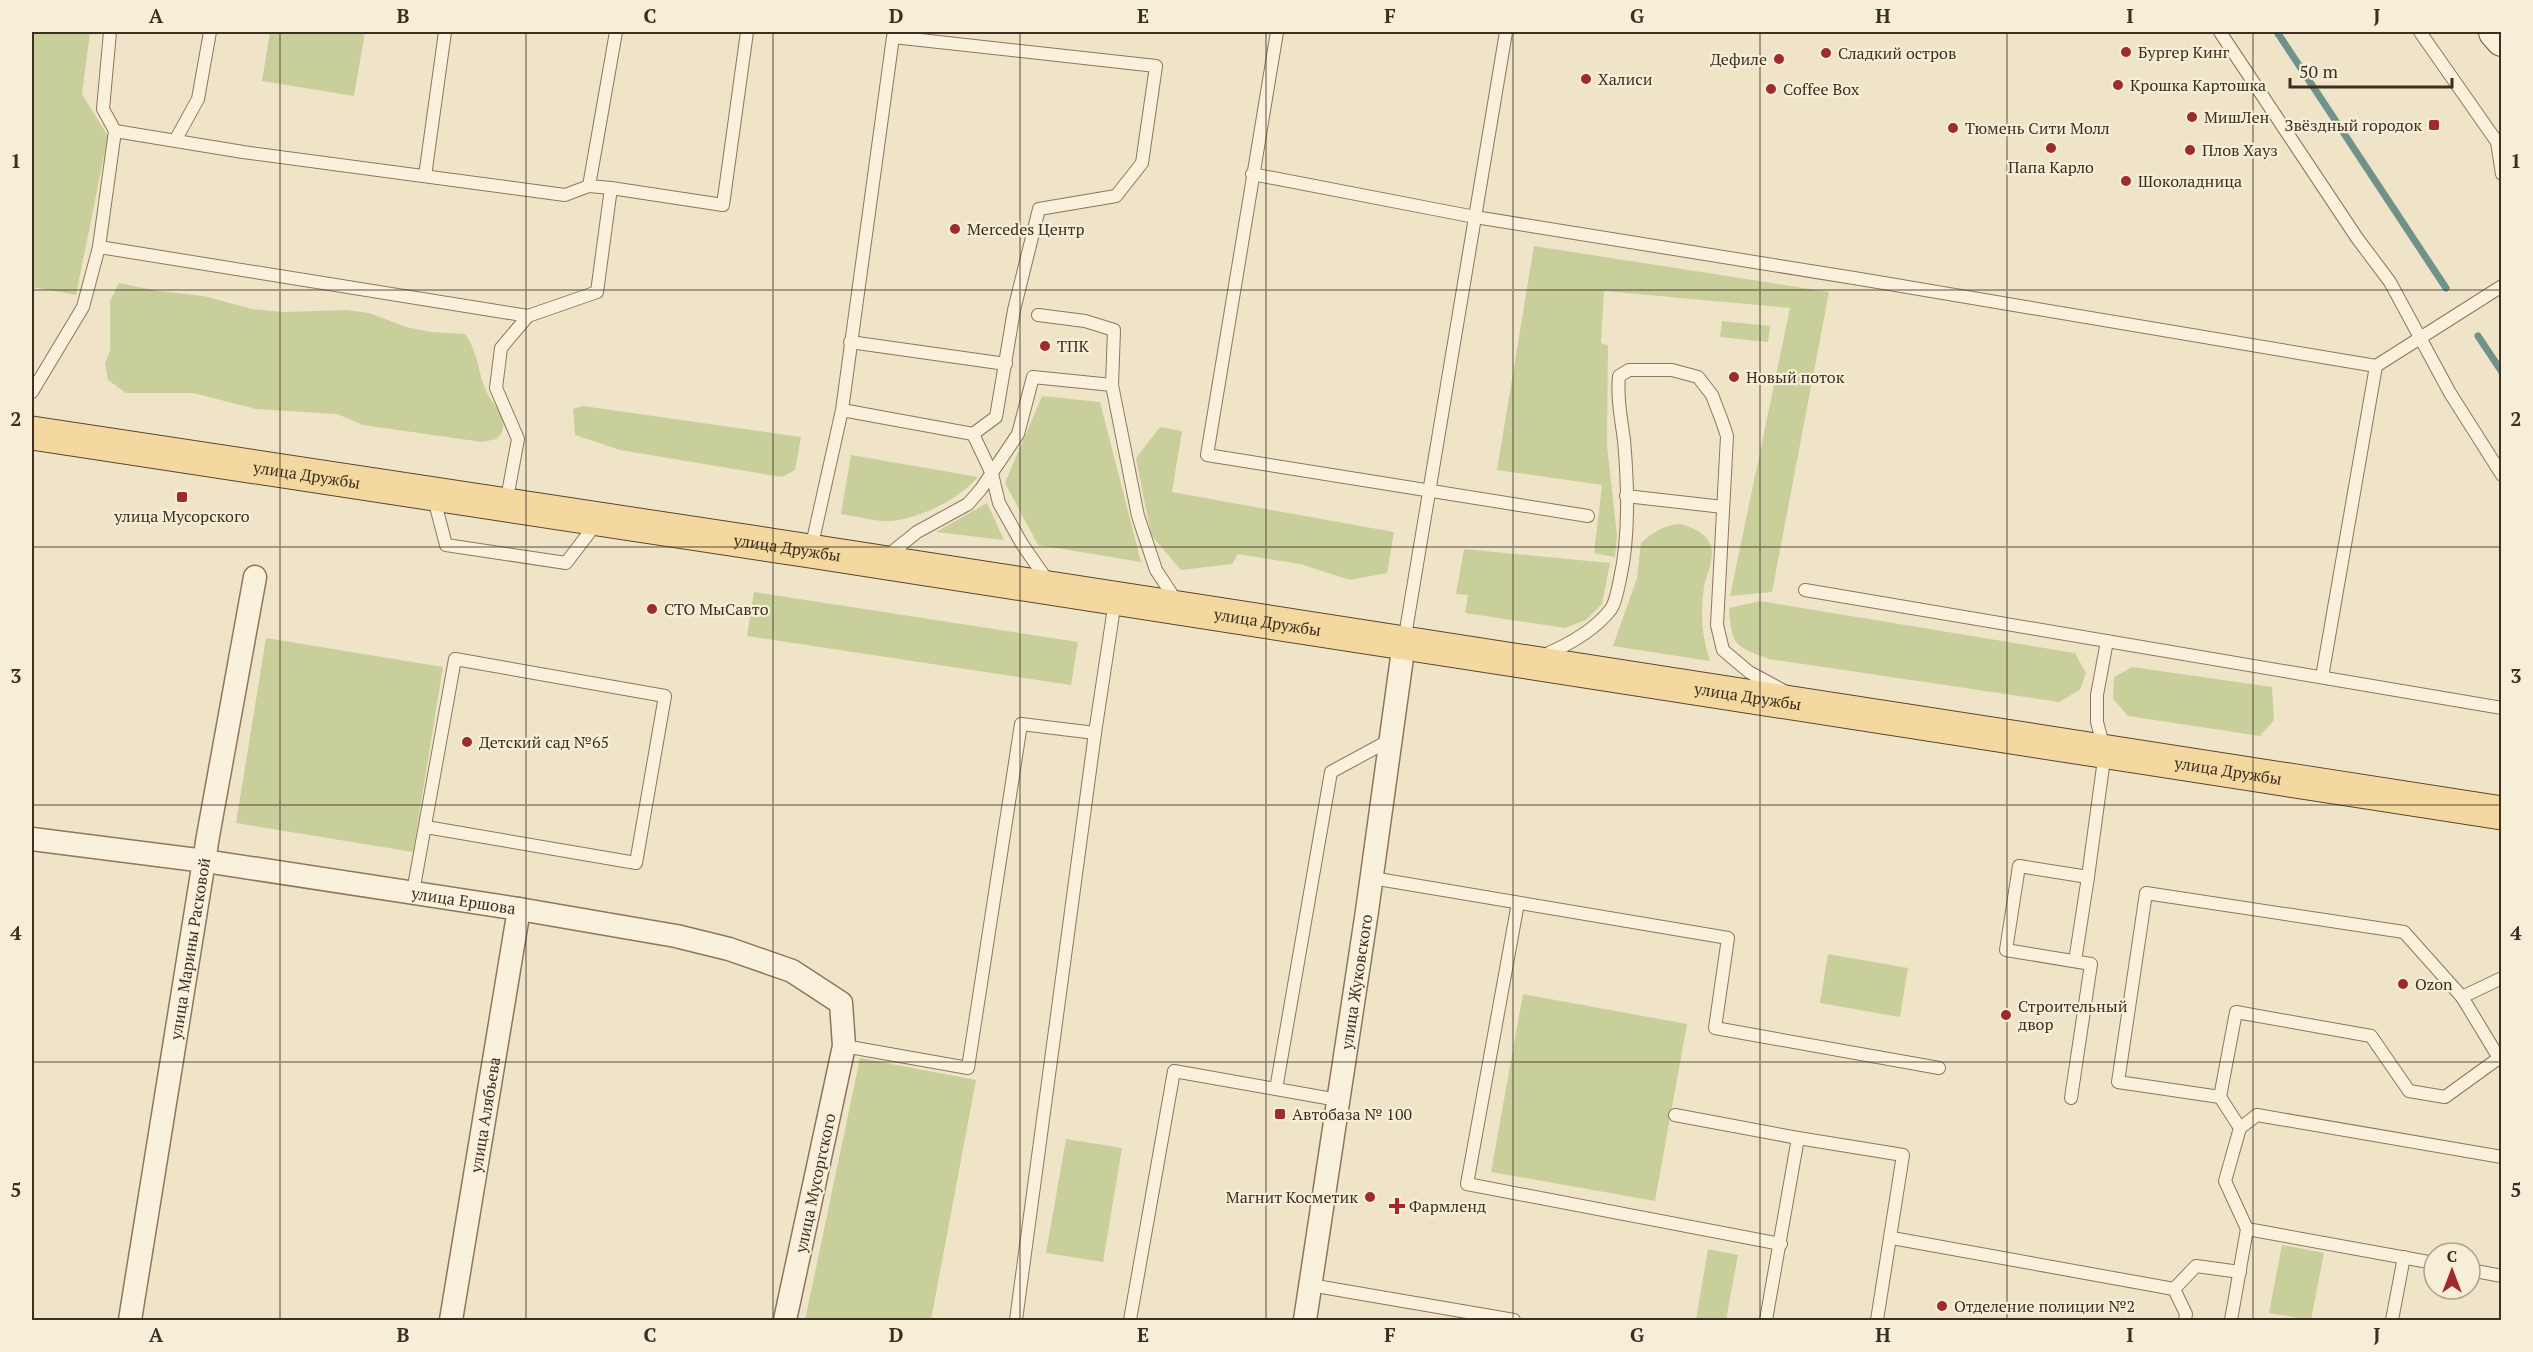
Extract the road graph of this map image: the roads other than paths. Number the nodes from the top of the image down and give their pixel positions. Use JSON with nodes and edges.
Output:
{"nodes":[{"id":1,"x":110,"y":32,"type":"edge"},
{"id":2,"x":210,"y":32,"type":"edge"},
{"id":3,"x":445,"y":32,"type":"edge"},
{"id":4,"x":616,"y":32,"type":"edge"},
{"id":5,"x":747,"y":32,"type":"edge"},
{"id":6,"x":1277,"y":32,"type":"edge"},
{"id":7,"x":1506,"y":32,"type":"edge"},
{"id":8,"x":2220,"y":32,"type":"edge"},
{"id":9,"x":2420,"y":32,"type":"edge"},
{"id":10,"x":115,"y":131,"type":"junction"},
{"id":11,"x":176,"y":139,"type":"junction"},
{"id":12,"x":1252,"y":174,"type":"junction"},
{"id":13,"x":2502,"y":174,"type":"edge"},
{"id":14,"x":425,"y":176,"type":"junction"},
{"id":15,"x":588,"y":186,"type":"junction"},
{"id":16,"x":611,"y":188,"type":"junction"},
{"id":17,"x":1475,"y":217,"type":"junction"},
{"id":18,"x":99,"y":247,"type":"junction"},
{"id":19,"x":2496,"y":289,"type":"edge"},
{"id":20,"x":528,"y":315,"type":"junction"},
{"id":21,"x":1038,"y":315,"type":"dead end"},
{"id":22,"x":2421,"y":336,"type":"junction"},
{"id":23,"x":850,"y":342,"type":"junction"},
{"id":24,"x":1006,"y":364,"type":"junction"},
{"id":25,"x":2376,"y":366,"type":"junction"},
{"id":26,"x":1112,"y":386,"type":"junction"},
{"id":27,"x":32,"y":393,"type":"edge"},
{"id":28,"x":842,"y":410,"type":"junction"},
{"id":29,"x":32,"y":433,"type":"edge"},
{"id":30,"x":973,"y":434,"type":"junction"},
{"id":31,"x":992,"y":474,"type":"junction"},
{"id":32,"x":2502,"y":475,"type":"edge"},
{"id":33,"x":1428,"y":491,"type":"junction"},
{"id":34,"x":432,"y":494,"type":"junction"},
{"id":35,"x":1626,"y":496,"type":"junction"},
{"id":36,"x":506,"y":505,"type":"junction"},
{"id":37,"x":1723,"y":507,"type":"junction"},
{"id":38,"x":1588,"y":516,"type":"dead end"},
{"id":39,"x":600,"y":519,"type":"junction"},
{"id":40,"x":810,"y":551,"type":"junction"},
{"id":41,"x":880,"y":562,"type":"junction"},
{"id":42,"x":255,"y":577,"type":"dead end"},
{"id":43,"x":1053,"y":588,"type":"junction"},
{"id":44,"x":1805,"y":590,"type":"dead end"},
{"id":45,"x":1116,"y":598,"type":"junction"},
{"id":46,"x":1180,"y":608,"type":"junction"},
{"id":47,"x":2108,"y":641,"type":"junction"},
{"id":48,"x":1404,"y":643,"type":"junction"},
{"id":49,"x":1527,"y":662,"type":"junction"},
{"id":50,"x":2322,"y":677,"type":"junction"},
{"id":51,"x":1815,"y":707,"type":"junction"},
{"id":52,"x":2502,"y":708,"type":"edge"},
{"id":53,"x":1095,"y":734,"type":"junction"},
{"id":54,"x":1390,"y":740,"type":"junction"},
{"id":55,"x":2104,"y":752,"type":"junction"},
{"id":56,"x":2502,"y":813,"type":"edge"},
{"id":57,"x":426,"y":827,"type":"junction"},
{"id":58,"x":32,"y":839,"type":"edge"},
{"id":59,"x":205,"y":861,"type":"junction"},
{"id":60,"x":2088,"y":877,"type":"junction"},
{"id":61,"x":1372,"y":878,"type":"junction"},
{"id":62,"x":414,"y":892,"type":"junction"},
{"id":63,"x":1518,"y":903,"type":"junction"},
{"id":64,"x":519,"y":909,"type":"junction"},
{"id":65,"x":2075,"y":962,"type":"junction"},
{"id":66,"x":2502,"y":978,"type":"edge"},
{"id":67,"x":2463,"y":997,"type":"junction"},
{"id":68,"x":844,"y":1046,"type":"junction"},
{"id":69,"x":1939,"y":1068,"type":"dead end"},
{"id":70,"x":1276,"y":1089,"type":"junction"},
{"id":71,"x":2220,"y":1097,"type":"junction"},
{"id":72,"x":2071,"y":1098,"type":"dead end"},
{"id":73,"x":1338,"y":1100,"type":"junction"},
{"id":74,"x":1675,"y":1116,"type":"dead end"},
{"id":75,"x":2240,"y":1128,"type":"junction"},
{"id":76,"x":1798,"y":1138,"type":"junction"},
{"id":77,"x":2502,"y":1157,"type":"edge"},
{"id":78,"x":2247,"y":1229,"type":"junction"},
{"id":79,"x":1892,"y":1238,"type":"junction"},
{"id":80,"x":1781,"y":1244,"type":"junction"},
{"id":81,"x":2404,"y":1257,"type":"junction"},
{"id":82,"x":2422,"y":1261,"type":"edge"},
{"id":83,"x":2240,"y":1272,"type":"junction"},
{"id":84,"x":2482,"y":1272,"type":"edge"},
{"id":85,"x":2502,"y":1276,"type":"edge"},
{"id":86,"x":1310,"y":1285,"type":"junction"},
{"id":87,"x":2174,"y":1289,"type":"junction"},
{"id":88,"x":1447,"y":1315,"type":"edge"},
{"id":89,"x":129,"y":1320,"type":"edge"},
{"id":90,"x":450,"y":1320,"type":"edge"},
{"id":91,"x":785,"y":1320,"type":"edge"},
{"id":92,"x":1016,"y":1320,"type":"edge"},
{"id":93,"x":1130,"y":1320,"type":"edge"},
{"id":94,"x":1305,"y":1320,"type":"edge"},
{"id":95,"x":1514,"y":1320,"type":"edge"},
{"id":96,"x":1766,"y":1320,"type":"edge"},
{"id":97,"x":1877,"y":1320,"type":"edge"},
{"id":98,"x":2185,"y":1320,"type":"edge"},
{"id":99,"x":2231,"y":1320,"type":"edge"},
{"id":100,"x":2392,"y":1320,"type":"edge"}],
"edges":[{"from":1,"to":10,"type":"lane"},
{"from":2,"to":11,"type":"lane"},
{"from":3,"to":14,"type":"lane"},
{"from":4,"to":15,"type":"lane"},
{"from":5,"to":16,"type":"lane"},
{"from":6,"to":12,"type":"lane"},
{"from":7,"to":17,"type":"lane"},
{"from":8,"to":22,"type":"lane"},
{"from":9,"to":13,"type":"lane"},
{"from":10,"to":11,"type":"lane"},
{"from":10,"to":18,"type":"lane"},
{"from":11,"to":14,"type":"lane"},
{"from":12,"to":17,"type":"lane"},
{"from":12,"to":33,"type":"lane"},
{"from":14,"to":15,"type":"lane"},
{"from":15,"to":16,"type":"lane"},
{"from":16,"to":20,"type":"lane"},
{"from":17,"to":25,"type":"lane"},
{"from":17,"to":33,"type":"lane"},
{"from":18,"to":20,"type":"lane"},
{"from":18,"to":27,"type":"lane"},
{"from":19,"to":22,"type":"lane"},
{"from":20,"to":36,"type":"lane"},
{"from":21,"to":26,"type":"lane"},
{"from":22,"to":25,"type":"lane"},
{"from":22,"to":32,"type":"lane"},
{"from":23,"to":24,"type":"lane"},
{"from":23,"to":24,"type":"lane"},
{"from":23,"to":28,"type":"lane"},
{"from":24,"to":30,"type":"lane"},
{"from":25,"to":50,"type":"lane"},
{"from":26,"to":31,"type":"lane"},
{"from":26,"to":46,"type":"lane"},
{"from":28,"to":30,"type":"lane"},
{"from":28,"to":40,"type":"lane"},
{"from":29,"to":34,"type":"main road","name":"улица Дружбы"},
{"from":30,"to":31,"type":"lane"},
{"from":31,"to":41,"type":"lane"},
{"from":31,"to":43,"type":"lane"},
{"from":33,"to":38,"type":"lane"},
{"from":33,"to":48,"type":"lane"},
{"from":34,"to":36,"type":"main road","name":"улица Дружбы"},
{"from":34,"to":39,"type":"lane"},
{"from":35,"to":37,"type":"lane"},
{"from":35,"to":37,"type":"lane"},
{"from":35,"to":49,"type":"lane"},
{"from":36,"to":39,"type":"main road","name":"улица Дружбы"},
{"from":37,"to":51,"type":"lane"},
{"from":39,"to":40,"type":"main road","name":"улица Дружбы"},
{"from":40,"to":41,"type":"main road","name":"улица Дружбы"},
{"from":41,"to":43,"type":"main road","name":"улица Дружбы"},
{"from":42,"to":59,"type":"street","name":"улица Марины Расковой"},
{"from":43,"to":45,"type":"main road","name":"улица Дружбы"},
{"from":44,"to":47,"type":"lane"},
{"from":45,"to":46,"type":"main road","name":"улица Дружбы"},
{"from":45,"to":53,"type":"lane"},
{"from":46,"to":48,"type":"main road","name":"улица Дружбы"},
{"from":47,"to":50,"type":"lane"},
{"from":47,"to":55,"type":"lane"},
{"from":48,"to":49,"type":"main road","name":"улица Дружбы"},
{"from":48,"to":54,"type":"street","name":"улица Жуковского"},
{"from":49,"to":51,"type":"main road","name":"улица Дружбы"},
{"from":50,"to":52,"type":"lane"},
{"from":51,"to":55,"type":"main road","name":"улица Дружбы"},
{"from":53,"to":68,"type":"lane"},
{"from":53,"to":92,"type":"lane"},
{"from":54,"to":61,"type":"street","name":"улица Жуковского"},
{"from":54,"to":70,"type":"lane"},
{"from":55,"to":56,"type":"main road","name":"улица Дружбы"},
{"from":55,"to":60,"type":"lane"},
{"from":57,"to":57,"type":"lane"},
{"from":57,"to":62,"type":"lane"},
{"from":58,"to":59,"type":"street","name":"улица Ершова"},
{"from":59,"to":62,"type":"street","name":"улица Ершова"},
{"from":59,"to":89,"type":"street","name":"улица Марины Расковой"},
{"from":60,"to":65,"type":"lane"},
{"from":60,"to":65,"type":"lane"},
{"from":61,"to":63,"type":"lane"},
{"from":61,"to":73,"type":"street","name":"улица Жуковского"},
{"from":62,"to":64,"type":"street","name":"улица Ершова"},
{"from":63,"to":69,"type":"lane"},
{"from":63,"to":80,"type":"lane"},
{"from":64,"to":68,"type":"street","name":"улица Ершова"},
{"from":64,"to":90,"type":"street","name":"улица Алябьева"},
{"from":65,"to":72,"type":"lane"},
{"from":66,"to":67,"type":"lane"},
{"from":67,"to":71,"type":"lane"},
{"from":67,"to":71,"type":"lane"},
{"from":68,"to":91,"type":"street","name":"улица Мусоргского"},
{"from":70,"to":73,"type":"lane"},
{"from":70,"to":93,"type":"lane"},
{"from":71,"to":75,"type":"lane"},
{"from":73,"to":86,"type":"street","name":"улица Жуковского"},
{"from":74,"to":76,"type":"lane"},
{"from":75,"to":77,"type":"lane"},
{"from":75,"to":78,"type":"lane"},
{"from":76,"to":79,"type":"lane"},
{"from":76,"to":80,"type":"lane"},
{"from":78,"to":81,"type":"lane"},
{"from":78,"to":83,"type":"lane"},
{"from":79,"to":87,"type":"lane"},
{"from":79,"to":97,"type":"lane"},
{"from":80,"to":96,"type":"lane"},
{"from":81,"to":82,"type":"lane"},
{"from":81,"to":100,"type":"lane"},
{"from":83,"to":87,"type":"lane"},
{"from":83,"to":99,"type":"lane"},
{"from":84,"to":85,"type":"lane"},
{"from":86,"to":88,"type":"lane"},
{"from":86,"to":94,"type":"street","name":"улица Жуковского"},
{"from":87,"to":98,"type":"lane"},
{"from":88,"to":95,"type":"lane"}]}
